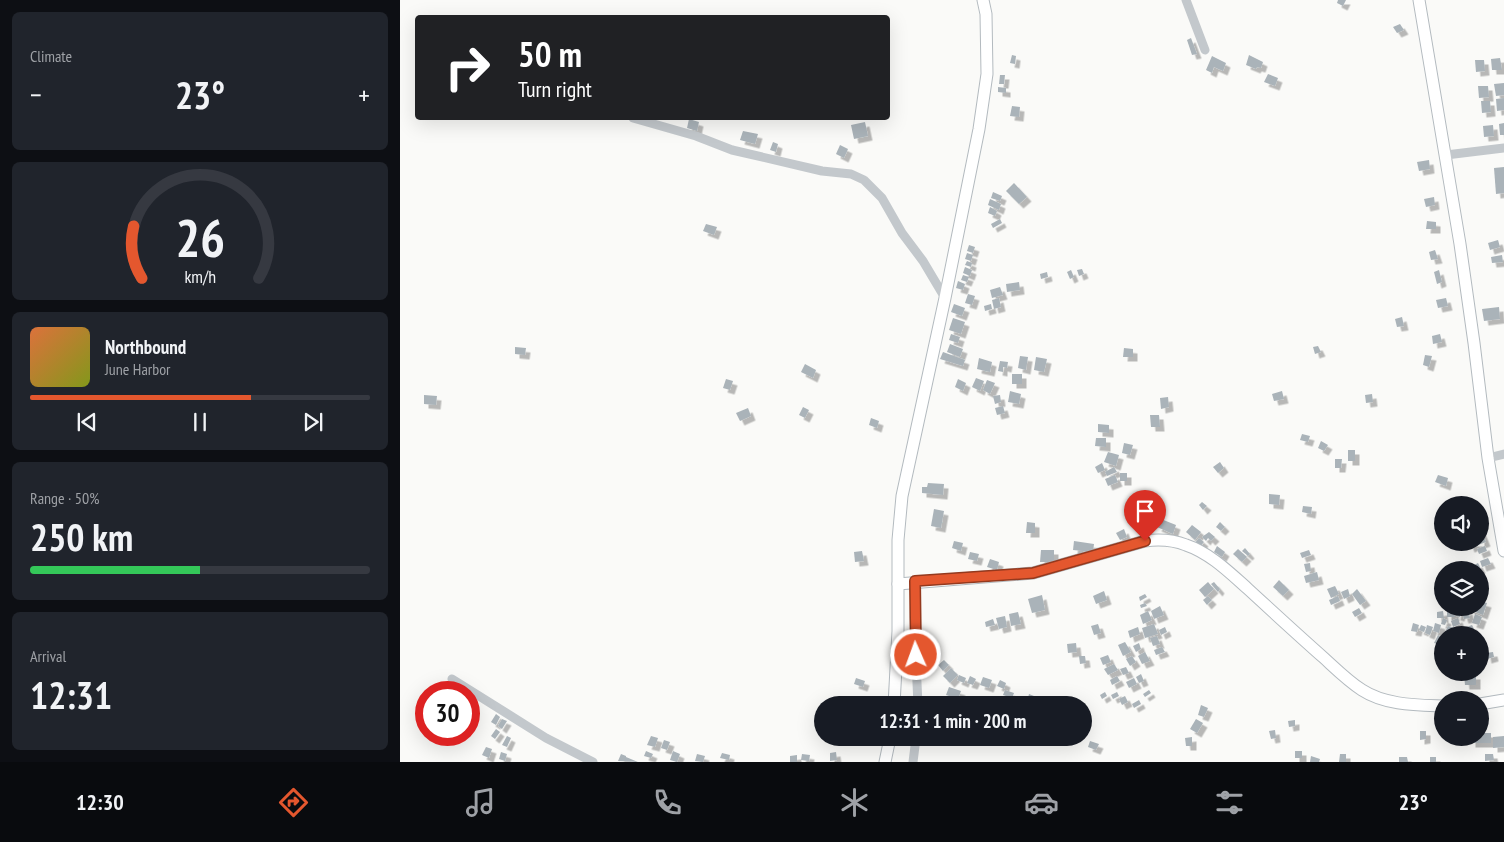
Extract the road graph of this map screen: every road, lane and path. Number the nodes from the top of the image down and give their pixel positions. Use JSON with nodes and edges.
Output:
{"nodes":[{"id":1,"x":983,"y":0,"type":"edge"},
{"id":2,"x":1186,"y":0,"type":"edge"},
{"id":3,"x":1420,"y":0,"type":"edge"},
{"id":4,"x":1205,"y":50,"type":"dead end"},
{"id":5,"x":640,"y":120,"type":"edge"},
{"id":6,"x":1504,"y":148,"type":"edge"},
{"id":7,"x":1446,"y":155,"type":"junction"},
{"id":8,"x":945,"y":298,"type":"junction"},
{"id":9,"x":1504,"y":454,"type":"edge"},
{"id":10,"x":1488,"y":458,"type":"junction"},
{"id":11,"x":1504,"y":551,"type":"edge"},
{"id":12,"x":915,"y":581,"type":"junction"},
{"id":13,"x":898,"y":584,"type":"junction"},
{"id":14,"x":452,"y":679,"type":"dead end"},
{"id":15,"x":894,"y":696,"type":"edge"},
{"id":16,"x":918,"y":696,"type":"edge"},
{"id":17,"x":1504,"y":700,"type":"edge"},
{"id":18,"x":1489,"y":702,"type":"edge"},
{"id":19,"x":1434,"y":705,"type":"edge"},
{"id":20,"x":888,"y":746,"type":"edge"},
{"id":21,"x":915,"y":746,"type":"edge"},
{"id":22,"x":593,"y":762,"type":"edge"},
{"id":23,"x":885,"y":762,"type":"edge"},
{"id":24,"x":913,"y":762,"type":"edge"}],
"edges":[{"from":1,"to":8,"type":"street"},
{"from":2,"to":4,"type":"street"},
{"from":3,"to":7,"type":"street"},
{"from":5,"to":8,"type":"street"},
{"from":6,"to":7,"type":"street"},
{"from":7,"to":10,"type":"street"},
{"from":8,"to":13,"type":"street"},
{"from":9,"to":10,"type":"street"},
{"from":10,"to":11,"type":"street"},
{"from":12,"to":13,"type":"street"},
{"from":12,"to":16,"type":"street"},
{"from":12,"to":19,"type":"street"},
{"from":13,"to":15,"type":"street"},
{"from":14,"to":22,"type":"street"},
{"from":17,"to":18,"type":"street"},
{"from":20,"to":23,"type":"street"},
{"from":21,"to":24,"type":"street"}]}
